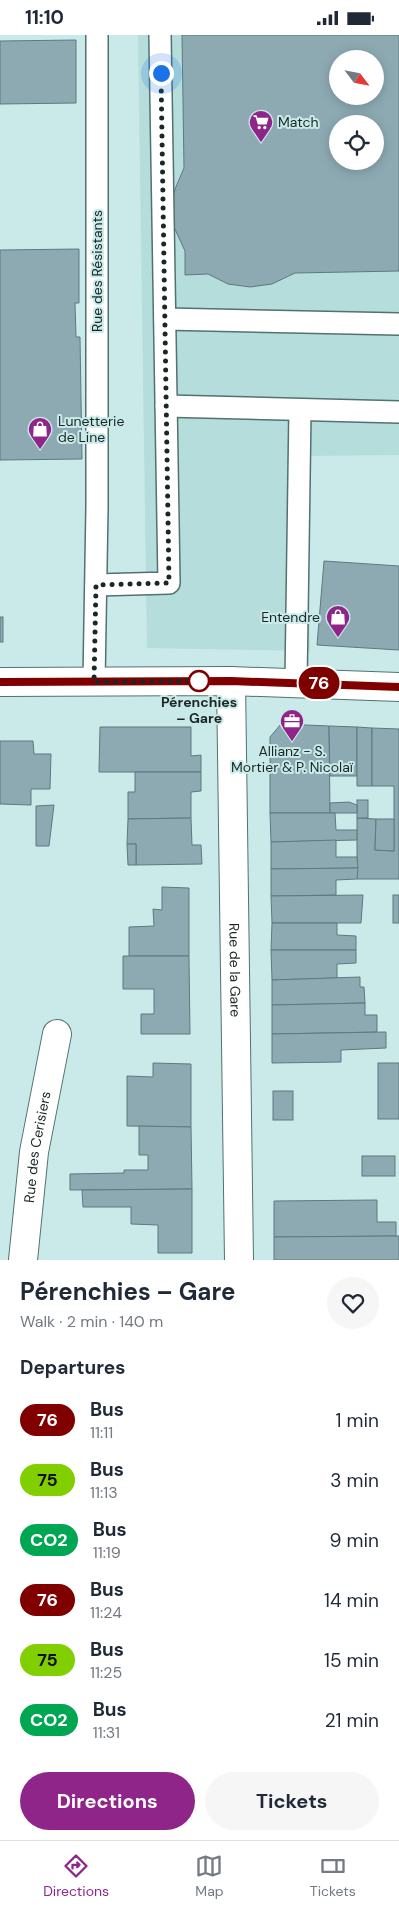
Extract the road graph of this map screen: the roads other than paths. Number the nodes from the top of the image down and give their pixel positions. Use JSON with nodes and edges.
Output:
{"nodes":[{"id":1,"x":97,"y":35,"type":"edge"},
{"id":2,"x":160,"y":35,"type":"edge"},
{"id":3,"x":165,"y":319,"type":"junction"},
{"id":4,"x":399,"y":324,"type":"edge"},
{"id":5,"x":166,"y":407,"type":"junction"},
{"id":6,"x":300,"y":410,"type":"junction"},
{"id":7,"x":399,"y":412,"type":"edge"},
{"id":8,"x":96,"y":585,"type":"junction"},
{"id":9,"x":231,"y":681,"type":"junction"},
{"id":10,"x":0,"y":682,"type":"edge"},
{"id":11,"x":94,"y":682,"type":"junction"},
{"id":12,"x":296,"y":682,"type":"junction"},
{"id":13,"x":399,"y":687,"type":"edge"},
{"id":14,"x":57,"y":1034,"type":"dead end"},
{"id":15,"x":22,"y":1260,"type":"edge"},
{"id":16,"x":239,"y":1260,"type":"edge"}],
"edges":[{"from":1,"to":8,"type":"lane","name":"Rue des Résistants"},
{"from":2,"to":3,"type":"lane"},
{"from":3,"to":4,"type":"lane"},
{"from":3,"to":5,"type":"lane"},
{"from":5,"to":6,"type":"lane"},
{"from":5,"to":8,"type":"lane"},
{"from":6,"to":7,"type":"lane"},
{"from":6,"to":12,"type":"lane"},
{"from":8,"to":11,"type":"lane","name":"Rue des Résistants"},
{"from":9,"to":11,"type":"street"},
{"from":9,"to":12,"type":"street"},
{"from":9,"to":16,"type":"street","name":"Rue de la Gare"},
{"from":10,"to":11,"type":"street"},
{"from":12,"to":13,"type":"street"},
{"from":14,"to":15,"type":"street","name":"Rue des Cerisiers"}]}
